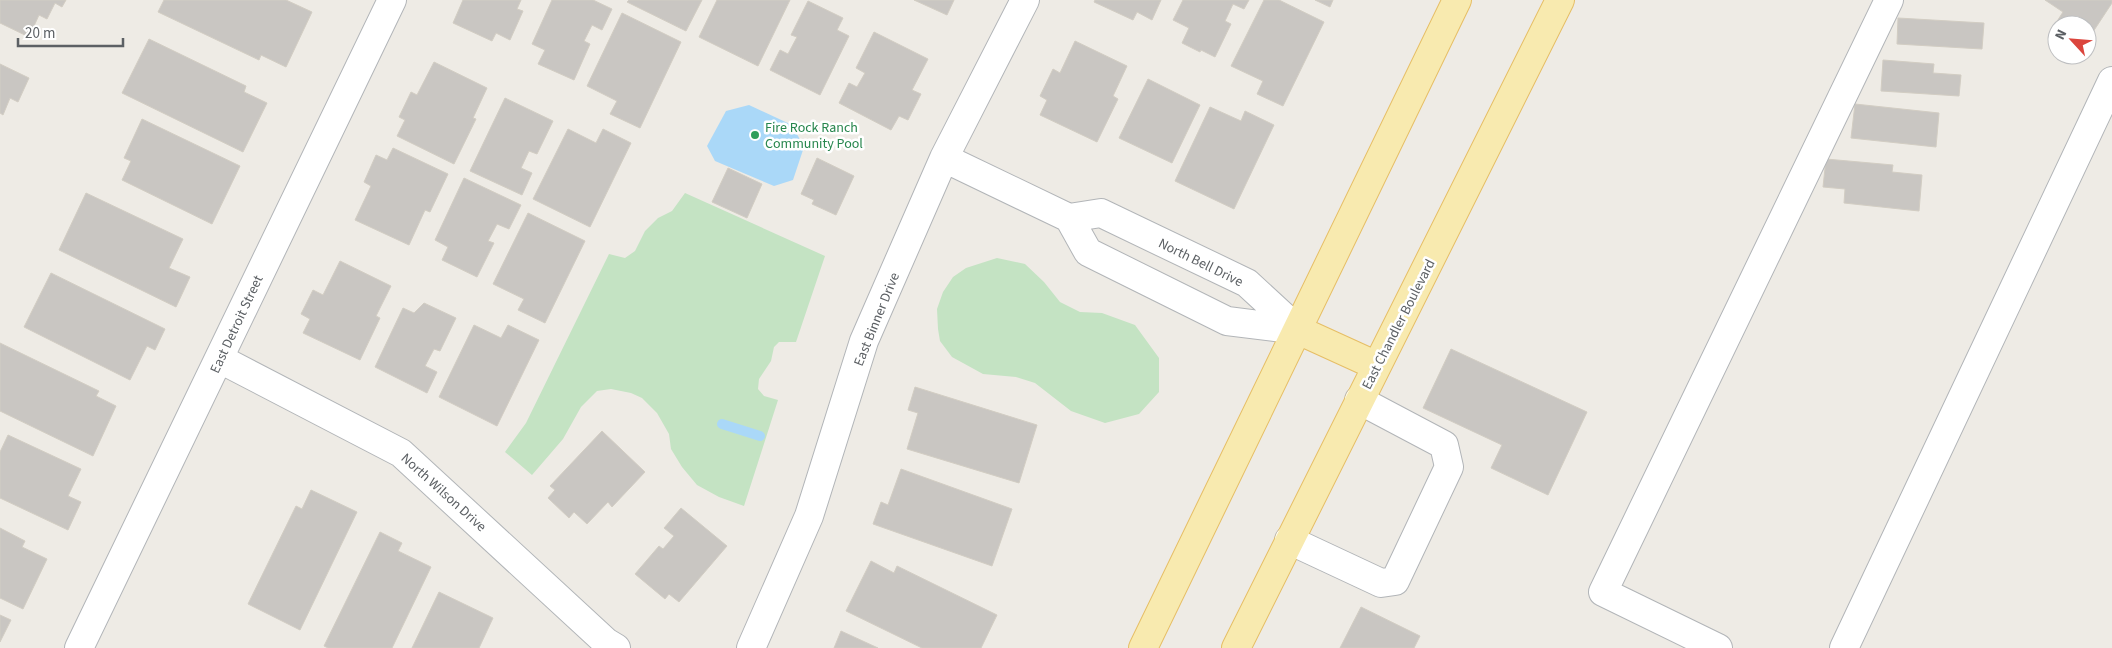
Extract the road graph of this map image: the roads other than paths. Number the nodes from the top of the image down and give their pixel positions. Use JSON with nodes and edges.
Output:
{"nodes":[{"id":1,"x":392,"y":0,"type":"edge"},
{"id":2,"x":1025,"y":0,"type":"edge"},
{"id":3,"x":1457,"y":0,"type":"edge"},
{"id":4,"x":1560,"y":0,"type":"edge"},
{"id":5,"x":1889,"y":0,"type":"edge"},
{"id":6,"x":2112,"y":81,"type":"edge"},
{"id":7,"x":944,"y":158,"type":"junction"},
{"id":8,"x":1069,"y":218,"type":"junction"},
{"id":9,"x":1298,"y":330,"type":"junction"},
{"id":10,"x":220,"y":359,"type":"junction"},
{"id":11,"x":1376,"y":366,"type":"junction"},
{"id":12,"x":1359,"y":400,"type":"junction"},
{"id":13,"x":1289,"y":540,"type":"junction"},
{"id":14,"x":79,"y":648,"type":"edge"},
{"id":15,"x":616,"y":648,"type":"edge"},
{"id":16,"x":751,"y":648,"type":"edge"},
{"id":17,"x":1143,"y":648,"type":"edge"},
{"id":18,"x":1236,"y":648,"type":"edge"},
{"id":19,"x":1718,"y":648,"type":"edge"},
{"id":20,"x":1844,"y":648,"type":"edge"}],
"edges":[{"from":1,"to":10,"type":"street","name":"East Detroit Street"},
{"from":2,"to":7,"type":"street","name":"East Binner Drive"},
{"from":3,"to":9,"type":"main road"},
{"from":4,"to":11,"type":"main road","name":"East Chandler Boulevard"},
{"from":5,"to":19,"type":"street"},
{"from":6,"to":20,"type":"street"},
{"from":7,"to":8,"type":"street"},
{"from":7,"to":16,"type":"street","name":"East Binner Drive"},
{"from":8,"to":9,"type":"street","name":"North Bell Drive"},
{"from":8,"to":9,"type":"street"},
{"from":9,"to":11,"type":"main road"},
{"from":9,"to":17,"type":"main road"},
{"from":10,"to":14,"type":"street","name":"East Detroit Street"},
{"from":10,"to":15,"type":"street","name":"North Wilson Drive"},
{"from":11,"to":12,"type":"main road","name":"East Chandler Boulevard"},
{"from":12,"to":13,"type":"main road","name":"East Chandler Boulevard"},
{"from":12,"to":13,"type":"street"},
{"from":13,"to":18,"type":"main road","name":"East Chandler Boulevard"}]}
